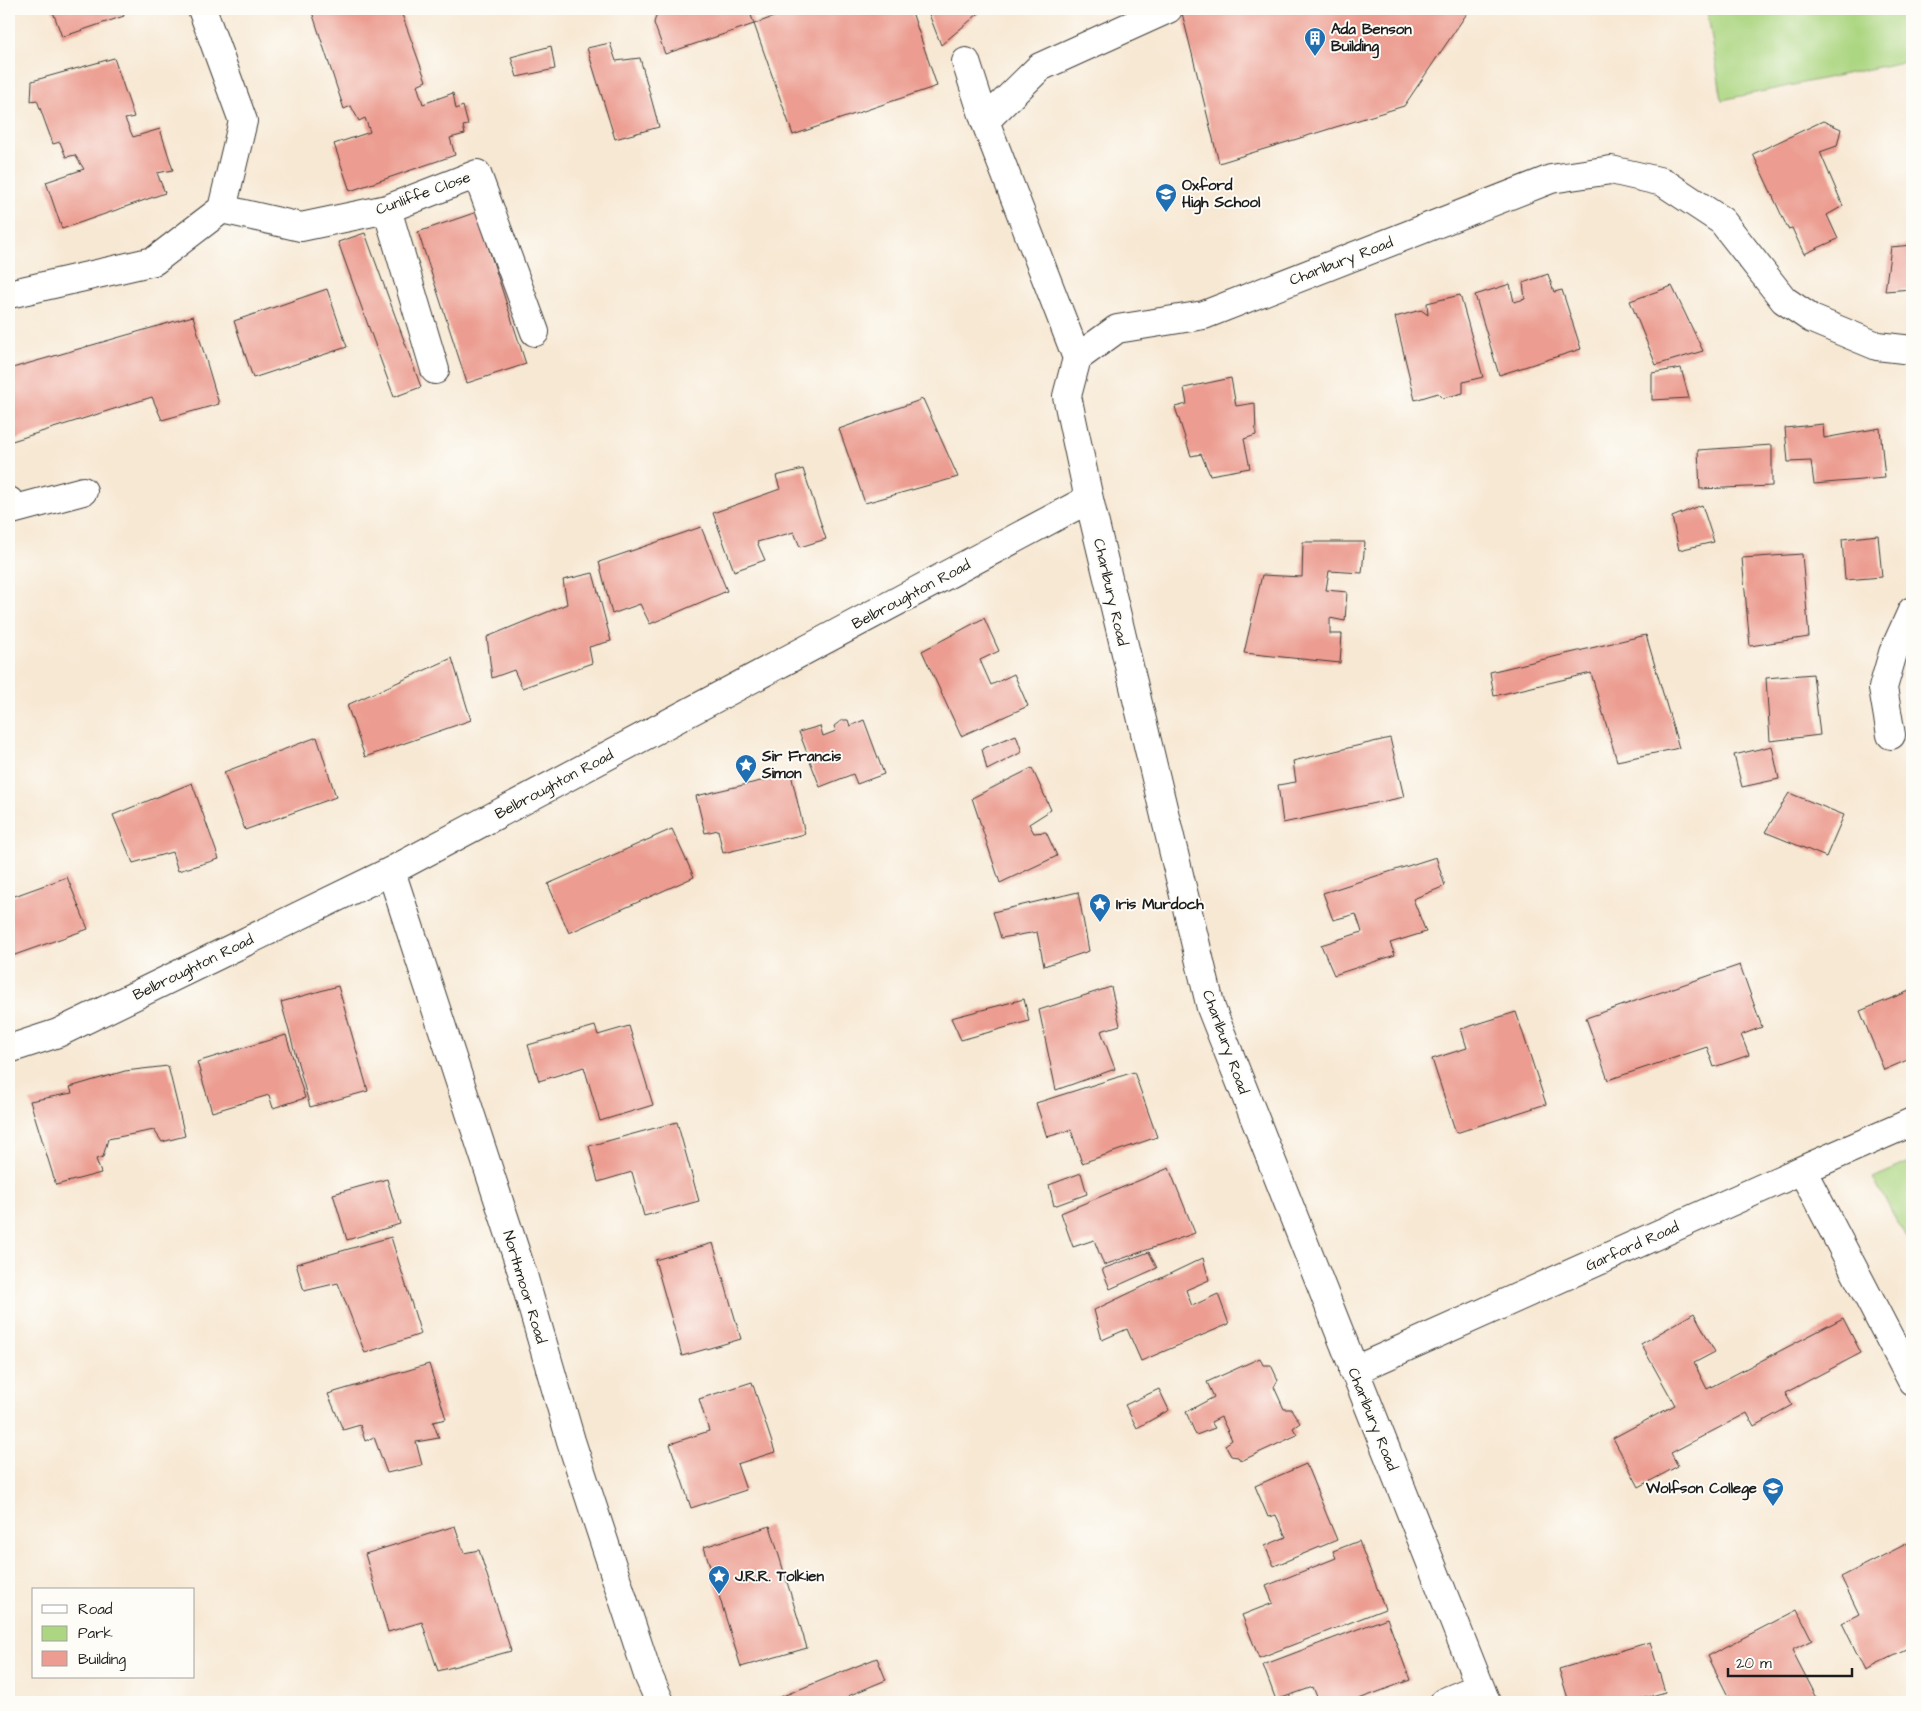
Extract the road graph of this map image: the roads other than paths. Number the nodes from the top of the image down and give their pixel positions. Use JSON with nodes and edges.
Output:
{"nodes":[{"id":1,"x":202,"y":9,"type":"edge"},
{"id":2,"x":1168,"y":9,"type":"edge"},
{"id":3,"x":966,"y":62,"type":"dead end"},
{"id":4,"x":985,"y":120,"type":"junction"},
{"id":5,"x":222,"y":209,"type":"junction"},
{"id":6,"x":387,"y":209,"type":"junction"},
{"id":7,"x":9,"y":294,"type":"edge"},
{"id":8,"x":535,"y":332,"type":"dead end"},
{"id":9,"x":1912,"y":350,"type":"edge"},
{"id":10,"x":1077,"y":358,"type":"junction"},
{"id":11,"x":435,"y":370,"type":"dead end"},
{"id":12,"x":83,"y":491,"type":"dead end"},
{"id":13,"x":1089,"y":499,"type":"junction"},
{"id":14,"x":9,"y":501,"type":"edge"},
{"id":15,"x":1912,"y":611,"type":"edge"},
{"id":16,"x":1891,"y":735,"type":"dead end"},
{"id":17,"x":391,"y":871,"type":"junction"},
{"id":18,"x":9,"y":1050,"type":"edge"},
{"id":19,"x":1912,"y":1122,"type":"edge"},
{"id":20,"x":1802,"y":1170,"type":"junction"},
{"id":21,"x":1353,"y":1371,"type":"junction"},
{"id":22,"x":1912,"y":1381,"type":"edge"},
{"id":23,"x":1483,"y":1695,"type":"edge"},
{"id":24,"x":660,"y":1702,"type":"edge"},
{"id":25,"x":1444,"y":1702,"type":"edge"}],
"edges":[{"from":1,"to":5,"type":"street"},
{"from":2,"to":4,"type":"street"},
{"from":3,"to":4,"type":"street"},
{"from":4,"to":10,"type":"street"},
{"from":5,"to":6,"type":"street","name":"Cunliffe Close"},
{"from":5,"to":7,"type":"street"},
{"from":6,"to":8,"type":"street","name":"Cunliffe Close"},
{"from":6,"to":11,"type":"street"},
{"from":9,"to":10,"type":"street","name":"Charlbury Road"},
{"from":10,"to":13,"type":"street","name":"Charlbury Road"},
{"from":12,"to":14,"type":"street"},
{"from":13,"to":17,"type":"street","name":"Belbroughton Road"},
{"from":13,"to":21,"type":"street","name":"Charlbury Road"},
{"from":15,"to":16,"type":"street"},
{"from":17,"to":18,"type":"street","name":"Belbroughton Road"},
{"from":17,"to":24,"type":"street","name":"Northmoor Road"},
{"from":19,"to":20,"type":"street","name":"Garford Road"},
{"from":20,"to":21,"type":"street","name":"Garford Road"},
{"from":20,"to":22,"type":"street"},
{"from":21,"to":23,"type":"street","name":"Charlbury Road"},
{"from":23,"to":25,"type":"street"}]}
